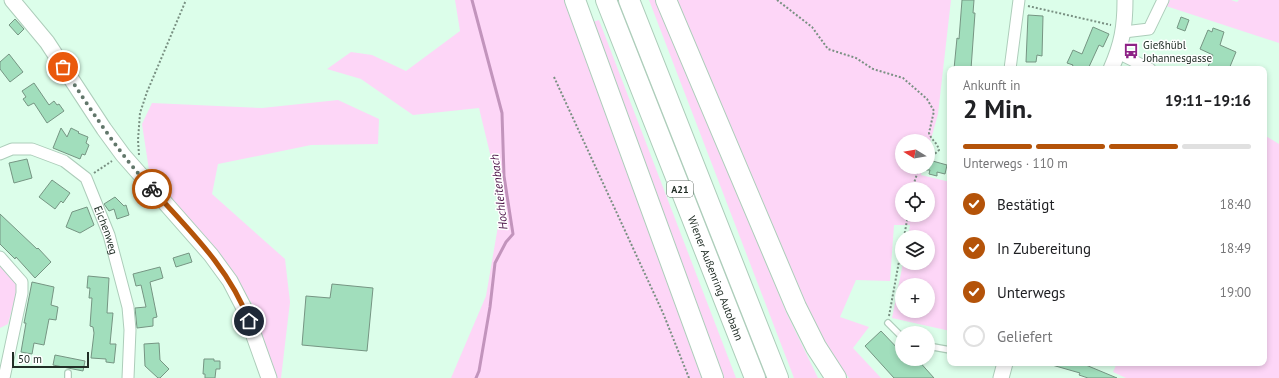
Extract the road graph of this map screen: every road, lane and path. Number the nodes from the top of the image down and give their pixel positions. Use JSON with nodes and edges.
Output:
{"nodes":[{"id":1,"x":12,"y":0,"type":"edge"},
{"id":2,"x":186,"y":0,"type":"edge"},
{"id":3,"x":575,"y":0,"type":"edge"},
{"id":4,"x":606,"y":0,"type":"edge"},
{"id":5,"x":630,"y":0,"type":"edge"},
{"id":6,"x":666,"y":0,"type":"edge"},
{"id":7,"x":776,"y":0,"type":"edge"},
{"id":8,"x":1126,"y":0,"type":"edge"},
{"id":9,"x":1163,"y":0,"type":"edge"},
{"id":10,"x":1019,"y":2,"type":"edge"},
{"id":11,"x":1124,"y":30,"type":"junction"},
{"id":12,"x":1118,"y":53,"type":"junction"},
{"id":13,"x":1010,"y":66,"type":"edge"},
{"id":14,"x":1112,"y":66,"type":"edge"},
{"id":15,"x":1144,"y":66,"type":"edge"},
{"id":16,"x":554,"y":77,"type":"dead end"},
{"id":17,"x":929,"y":134,"type":"edge"},
{"id":18,"x":935,"y":141,"type":"edge"},
{"id":19,"x":0,"y":154,"type":"edge"},
{"id":20,"x":935,"y":154,"type":"edge"},
{"id":21,"x":122,"y":155,"type":"junction"},
{"id":22,"x":140,"y":155,"type":"dead end"},
{"id":23,"x":86,"y":178,"type":"junction"},
{"id":24,"x":0,"y":257,"type":"edge"},
{"id":25,"x":898,"y":270,"type":"edge"},
{"id":26,"x":888,"y":323,"type":"joint"},
{"id":27,"x":895,"y":330,"type":"edge"},
{"id":28,"x":935,"y":347,"type":"edge"},
{"id":29,"x":947,"y":349,"type":"edge"},
{"id":30,"x":1004,"y":366,"type":"edge"},
{"id":31,"x":4,"y":378,"type":"edge"},
{"id":32,"x":128,"y":378,"type":"edge"},
{"id":33,"x":269,"y":378,"type":"edge"},
{"id":34,"x":689,"y":378,"type":"edge"},
{"id":35,"x":713,"y":378,"type":"edge"},
{"id":36,"x":755,"y":378,"type":"edge"},
{"id":37,"x":778,"y":378,"type":"edge"},
{"id":38,"x":836,"y":378,"type":"edge"},
{"id":39,"x":1002,"y":378,"type":"edge"}],
"edges":[{"from":1,"to":21,"type":"main road"},
{"from":2,"to":22,"type":"path"},
{"from":3,"to":35,"type":"highway"},
{"from":4,"to":36,"type":"highway","name":"Wiener Außenring Autobahn","number":"A21"},
{"from":5,"to":37,"type":"highway","name":"Wiener Außenring Autobahn","number":"A21"},
{"from":6,"to":38,"type":"highway"},
{"from":7,"to":17,"type":"path"},
{"from":8,"to":11,"type":"main road"},
{"from":9,"to":11,"type":"street"},
{"from":10,"to":11,"type":"path"},
{"from":10,"to":13,"type":"street"},
{"from":11,"to":12,"type":"main road"},
{"from":12,"to":14,"type":"main road"},
{"from":12,"to":15,"type":"street"},
{"from":16,"to":34,"type":"path"},
{"from":18,"to":20,"type":"path"},
{"from":19,"to":23,"type":"street"},
{"from":21,"to":23,"type":"path"},
{"from":21,"to":33,"type":"main road"},
{"from":23,"to":32,"type":"street","name":"Eichenweg"},
{"from":24,"to":31,"type":"street"},
{"from":25,"to":26,"type":"path"},
{"from":26,"to":27,"type":"lane"},
{"from":28,"to":29,"type":"lane"},
{"from":30,"to":39,"type":"main road"}]}
